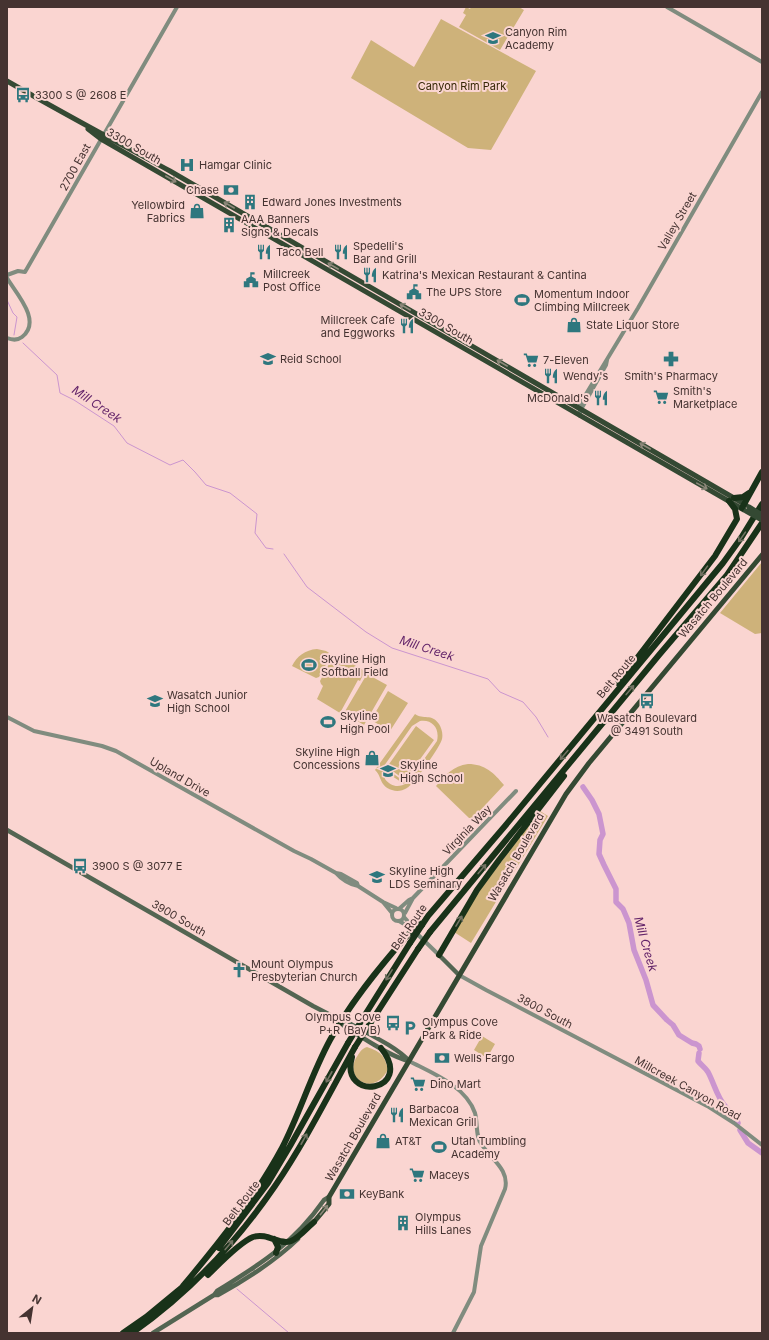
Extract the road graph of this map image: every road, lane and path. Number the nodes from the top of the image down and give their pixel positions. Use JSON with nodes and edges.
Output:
{"nodes":[{"id":1,"x":177,"y":7,"type":"edge"},
{"id":2,"x":667,"y":7,"type":"edge"},
{"id":3,"x":762,"y":62,"type":"edge"},
{"id":4,"x":7,"y":80,"type":"edge"},
{"id":5,"x":762,"y":92,"type":"edge"},
{"id":6,"x":103,"y":136,"type":"junction"},
{"id":7,"x":7,"y":275,"type":"edge"},
{"id":8,"x":7,"y":278,"type":"edge"},
{"id":9,"x":7,"y":338,"type":"edge"},
{"id":10,"x":580,"y":408,"type":"junction"},
{"id":11,"x":580,"y":416,"type":"junction"},
{"id":12,"x":762,"y":472,"type":"edge"},
{"id":13,"x":753,"y":486,"type":"junction"},
{"id":14,"x":732,"y":500,"type":"junction"},
{"id":15,"x":762,"y":504,"type":"edge"},
{"id":16,"x":745,"y":508,"type":"junction"},
{"id":17,"x":762,"y":515,"type":"edge"},
{"id":18,"x":762,"y":520,"type":"edge"},
{"id":19,"x":762,"y":524,"type":"edge"},
{"id":20,"x":762,"y":555,"type":"edge"},
{"id":21,"x":7,"y":717,"type":"edge"},
{"id":22,"x":605,"y":720,"type":"junction"},
{"id":23,"x":588,"y":725,"type":"junction"},
{"id":24,"x":516,"y":791,"type":"dead end"},
{"id":25,"x":7,"y":830,"type":"edge"},
{"id":26,"x":336,"y":873,"type":"junction"},
{"id":27,"x":358,"y":886,"type":"junction"},
{"id":28,"x":413,"y":898,"type":"junction"},
{"id":29,"x":383,"y":902,"type":"junction"},
{"id":30,"x":398,"y":908,"type":"junction"},
{"id":31,"x":392,"y":913,"type":"junction"},
{"id":32,"x":404,"y":915,"type":"junction"},
{"id":33,"x":399,"y":921,"type":"junction"},
{"id":34,"x":411,"y":928,"type":"junction"},
{"id":35,"x":408,"y":940,"type":"junction"},
{"id":36,"x":439,"y":955,"type":"junction"},
{"id":37,"x":459,"y":975,"type":"junction"},
{"id":38,"x":342,"y":1021,"type":"junction"},
{"id":39,"x":355,"y":1048,"type":"junction"},
{"id":40,"x":381,"y":1048,"type":"junction"},
{"id":41,"x":409,"y":1060,"type":"junction"},
{"id":42,"x":622,"y":1062,"type":"joint"},
{"id":43,"x":762,"y":1145,"type":"edge"},
{"id":44,"x":329,"y":1197,"type":"junction"},
{"id":45,"x":314,"y":1222,"type":"junction"},
{"id":46,"x":271,"y":1237,"type":"junction"},
{"id":47,"x":287,"y":1242,"type":"junction"},
{"id":48,"x":276,"y":1253,"type":"junction"},
{"id":49,"x":183,"y":1286,"type":"junction"},
{"id":50,"x":214,"y":1295,"type":"junction"},
{"id":51,"x":150,"y":1320,"type":"junction"},
{"id":52,"x":123,"y":1333,"type":"edge"},
{"id":53,"x":132,"y":1333,"type":"edge"},
{"id":54,"x":153,"y":1333,"type":"edge"},
{"id":55,"x":453,"y":1333,"type":"edge"}],
"edges":[{"from":1,"to":6,"type":"street","name":"2700 East"},
{"from":2,"to":3,"type":"street"},
{"from":4,"to":6,"type":"main road","name":"3300 South"},
{"from":5,"to":10,"type":"street","name":"Valley Street"},
{"from":6,"to":7,"type":"street","name":"2700 East"},
{"from":10,"to":6,"type":"main road","name":"3300 South","one_way":true},
{"from":6,"to":11,"type":"main road","name":"3300 South","one_way":true},
{"from":8,"to":9,"type":"street"},
{"from":10,"to":11,"type":"street"},
{"from":14,"to":10,"type":"main road","name":"3300 South","one_way":true},
{"from":11,"to":14,"type":"main road","name":"3300 South","one_way":true},
{"from":12,"to":13,"type":"highway"},
{"from":13,"to":14,"type":"highway"},
{"from":13,"to":16,"type":"highway"},
{"from":14,"to":16,"type":"main road","name":"3300 South"},
{"from":14,"to":23,"type":"highway","one_way":true},
{"from":15,"to":23,"type":"highway","name":"Belt Route","one_way":true},
{"from":16,"to":17,"type":"main road","name":"3300 South","bridge":true},
{"from":16,"to":18,"type":"main road","name":"3300 South","bridge":true},
{"from":22,"to":19,"type":"highway","name":"Belt Route","one_way":true},
{"from":20,"to":37,"type":"main road","name":"Wasatch Boulevard"},
{"from":21,"to":26,"type":"street","name":"Upland Drive"},
{"from":36,"to":22,"type":"highway","one_way":true},
{"from":39,"to":22,"type":"highway","name":"Belt Route","one_way":true,"bridge":true},
{"from":23,"to":35,"type":"highway","name":"Belt Route","one_way":true,"bridge":true},
{"from":24,"to":28,"type":"street","name":"Virginia Way"},
{"from":25,"to":38,"type":"main road","name":"3900 South"},
{"from":26,"to":27,"type":"street","name":"Upland Drive"},
{"from":26,"to":27,"type":"street","name":"Upland Drive"},
{"from":27,"to":29,"type":"street","name":"Upland Drive"},
{"from":28,"to":30,"type":"street","name":"Virginia Way"},
{"from":28,"to":32,"type":"street","name":"Virginia Way"},
{"from":29,"to":30,"type":"street","name":"Upland Drive"},
{"from":29,"to":31,"type":"street","name":"Upland Drive"},
{"from":30,"to":31,"type":"street","name":"Virginia Way"},
{"from":30,"to":32,"type":"street"},
{"from":31,"to":33,"type":"street","name":"Upland Drive"},
{"from":32,"to":33,"type":"street"},
{"from":32,"to":34,"type":"street"},
{"from":33,"to":34,"type":"street"},
{"from":34,"to":36,"type":"street"},
{"from":35,"to":38,"type":"highway"},
{"from":35,"to":49,"type":"highway","name":"Belt Route","one_way":true,"bridge":true},
{"from":36,"to":37,"type":"main road"},
{"from":37,"to":41,"type":"main road","name":"Wasatch Boulevard"},
{"from":37,"to":42,"type":"street","name":"3800 South"},
{"from":38,"to":40,"type":"main road","name":"3900 South"},
{"from":38,"to":41,"type":"main road","name":"3900 South"},
{"from":38,"to":49,"type":"highway"},
{"from":39,"to":40,"type":"highway"},
{"from":51,"to":39,"type":"highway","name":"Belt Route","one_way":true},
{"from":40,"to":41,"type":"main road","name":"3900 South"},
{"from":41,"to":44,"type":"main road","name":"Wasatch Boulevard"},
{"from":41,"to":55,"type":"street"},
{"from":42,"to":43,"type":"street","name":"Millcreek Canyon Road"},
{"from":45,"to":44,"type":"main road","name":"Wasatch Boulevard","one_way":true},
{"from":44,"to":47,"type":"main road","name":"Wasatch Boulevard"},
{"from":45,"to":47,"type":"highway"},
{"from":45,"to":50,"type":"main road","name":"Wasatch Boulevard"},
{"from":46,"to":47,"type":"highway"},
{"from":46,"to":48,"type":"highway"},
{"from":46,"to":51,"type":"highway"},
{"from":47,"to":48,"type":"main road","name":"Wasatch Boulevard"},
{"from":48,"to":50,"type":"main road","name":"Wasatch Boulevard"},
{"from":49,"to":52,"type":"highway","name":"Belt Route"},
{"from":50,"to":54,"type":"main road","name":"Wasatch Boulevard"},
{"from":51,"to":53,"type":"highway","name":"Belt Route"}]}
